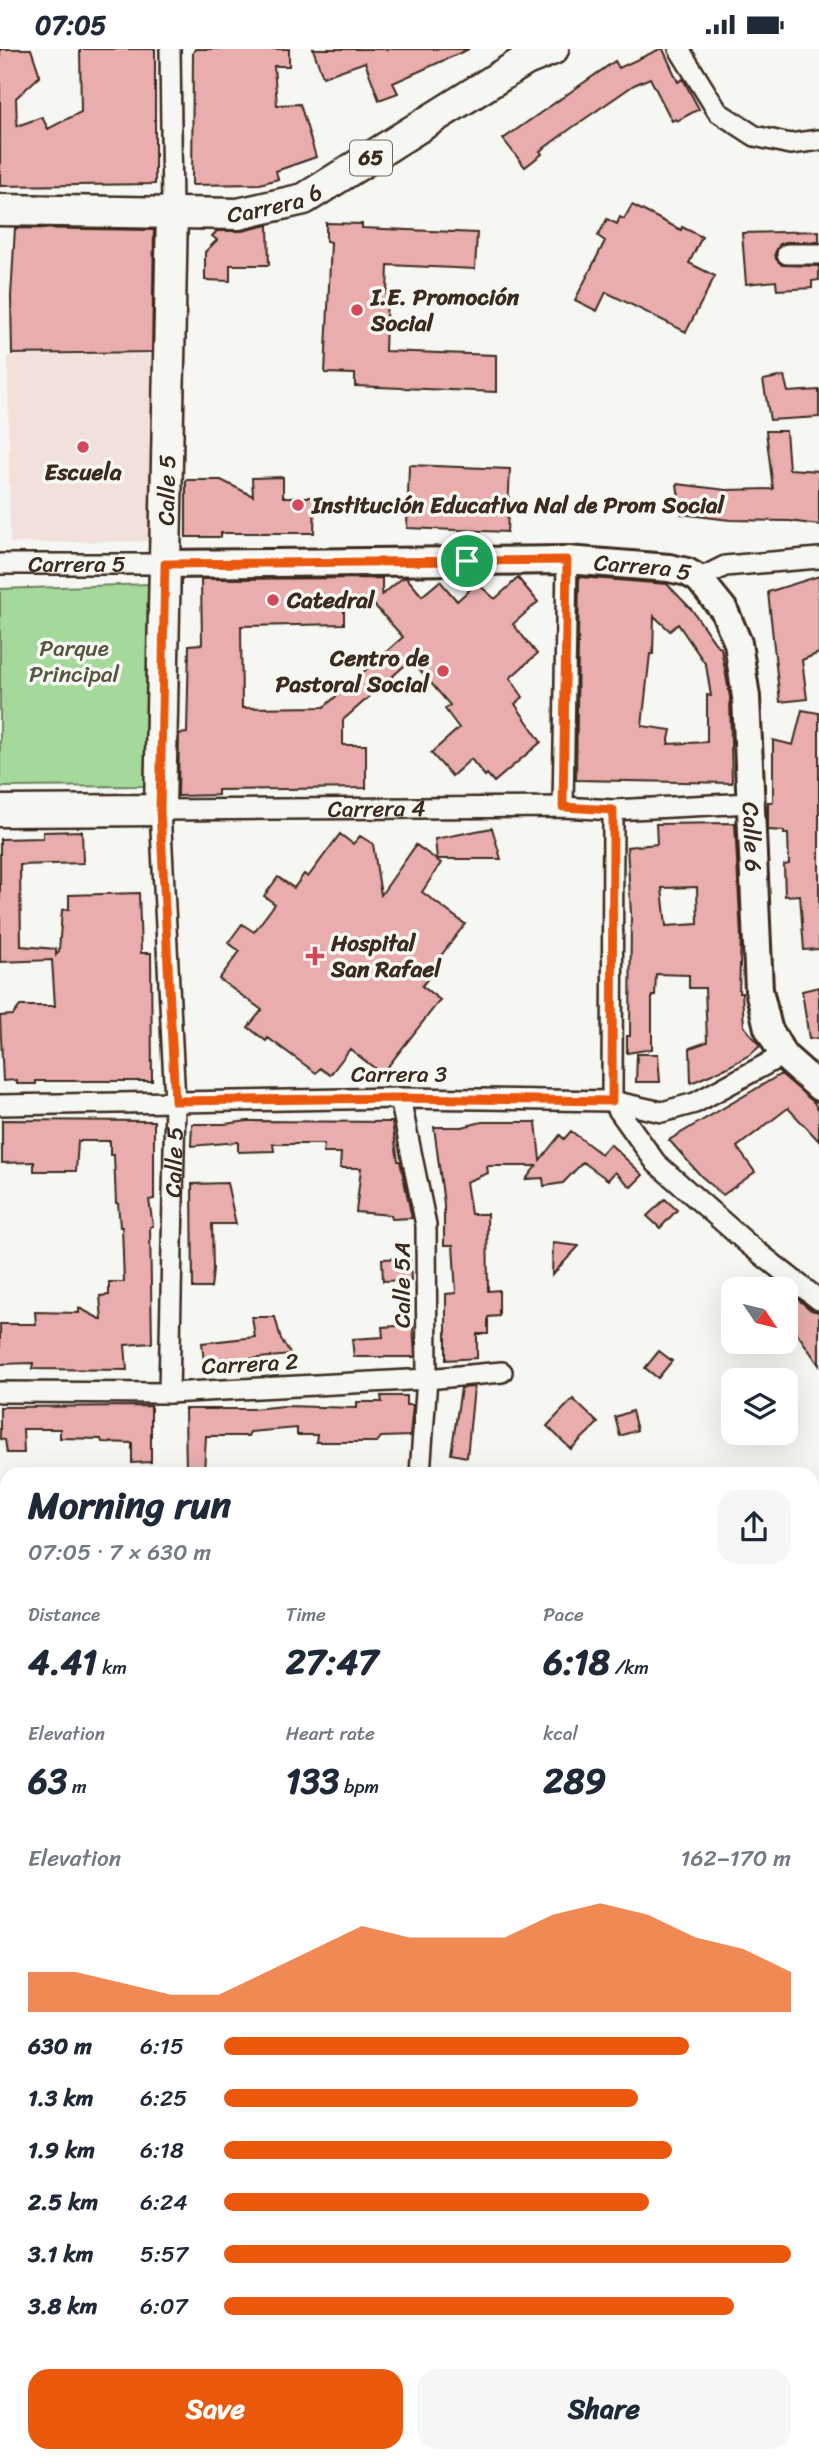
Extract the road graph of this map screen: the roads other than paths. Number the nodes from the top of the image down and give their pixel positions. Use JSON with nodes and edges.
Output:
{"nodes":[{"id":1,"x":170,"y":49,"type":"edge"},
{"id":2,"x":552,"y":49,"type":"edge"},
{"id":3,"x":678,"y":49,"type":"edge"},
{"id":4,"x":819,"y":140,"type":"edge"},
{"id":5,"x":0,"y":209,"type":"edge"},
{"id":6,"x":172,"y":211,"type":"junction"},
{"id":7,"x":0,"y":217,"type":"edge"},
{"id":8,"x":787,"y":254,"type":"dead end"},
{"id":9,"x":819,"y":254,"type":"edge"},
{"id":10,"x":819,"y":558,"type":"edge"},
{"id":11,"x":567,"y":560,"type":"junction"},
{"id":12,"x":0,"y":564,"type":"edge"},
{"id":13,"x":165,"y":564,"type":"junction"},
{"id":14,"x":699,"y":579,"type":"junction"},
{"id":15,"x":751,"y":803,"type":"junction"},
{"id":16,"x":563,"y":807,"type":"junction"},
{"id":17,"x":160,"y":810,"type":"junction"},
{"id":18,"x":613,"y":810,"type":"junction"},
{"id":19,"x":0,"y":811,"type":"edge"},
{"id":20,"x":782,"y":1055,"type":"junction"},
{"id":21,"x":819,"y":1087,"type":"edge"},
{"id":22,"x":400,"y":1098,"type":"junction"},
{"id":23,"x":175,"y":1101,"type":"junction"},
{"id":24,"x":612,"y":1101,"type":"junction"},
{"id":25,"x":0,"y":1105,"type":"edge"},
{"id":26,"x":819,"y":1300,"type":"edge"},
{"id":27,"x":502,"y":1372,"type":"dead end"},
{"id":28,"x":427,"y":1379,"type":"junction"},
{"id":29,"x":0,"y":1392,"type":"edge"},
{"id":30,"x":169,"y":1393,"type":"junction"},
{"id":31,"x":420,"y":1467,"type":"edge"}],
"edges":[{"from":1,"to":6,"type":"street","name":"Calle 5"},
{"from":2,"to":6,"type":"main road","name":"Carrera 6","number":"65"},
{"from":3,"to":4,"type":"street"},
{"from":5,"to":6,"type":"main road","name":"Carrera 6"},
{"from":5,"to":7,"type":"street"},
{"from":6,"to":13,"type":"main road","name":"Calle 5"},
{"from":8,"to":9,"type":"street"},
{"from":10,"to":14,"type":"street","name":"Carrera 5"},
{"from":11,"to":13,"type":"main road","name":"Carrera 5"},
{"from":11,"to":14,"type":"main road","name":"Carrera 5"},
{"from":11,"to":16,"type":"street"},
{"from":12,"to":13,"type":"street","name":"Carrera 5"},
{"from":13,"to":17,"type":"main road","name":"Calle 5"},
{"from":14,"to":15,"type":"main road","name":"Calle 6"},
{"from":15,"to":18,"type":"street","name":"Carrera 4"},
{"from":15,"to":20,"type":"main road","name":"Calle 6"},
{"from":16,"to":17,"type":"street","name":"Carrera 4"},
{"from":16,"to":18,"type":"street","name":"Carrera 4"},
{"from":17,"to":19,"type":"main road","name":"Carrera 4"},
{"from":17,"to":23,"type":"street","name":"Calle 5"},
{"from":18,"to":24,"type":"street"},
{"from":20,"to":21,"type":"main road","name":"Calle 6"},
{"from":20,"to":24,"type":"street","name":"Carrera 3"},
{"from":22,"to":23,"type":"street","name":"Carrera 3"},
{"from":22,"to":24,"type":"street","name":"Carrera 3"},
{"from":22,"to":28,"type":"street","name":"Calle 5A"},
{"from":23,"to":25,"type":"street","name":"Carrera 3"},
{"from":23,"to":30,"type":"street","name":"Calle 5"},
{"from":24,"to":26,"type":"street"},
{"from":27,"to":28,"type":"street","name":"Carrera 2"},
{"from":28,"to":30,"type":"street","name":"Carrera 2"},
{"from":28,"to":31,"type":"street","name":"Calle 5A"},
{"from":29,"to":30,"type":"street","name":"Carrera 2"}]}
